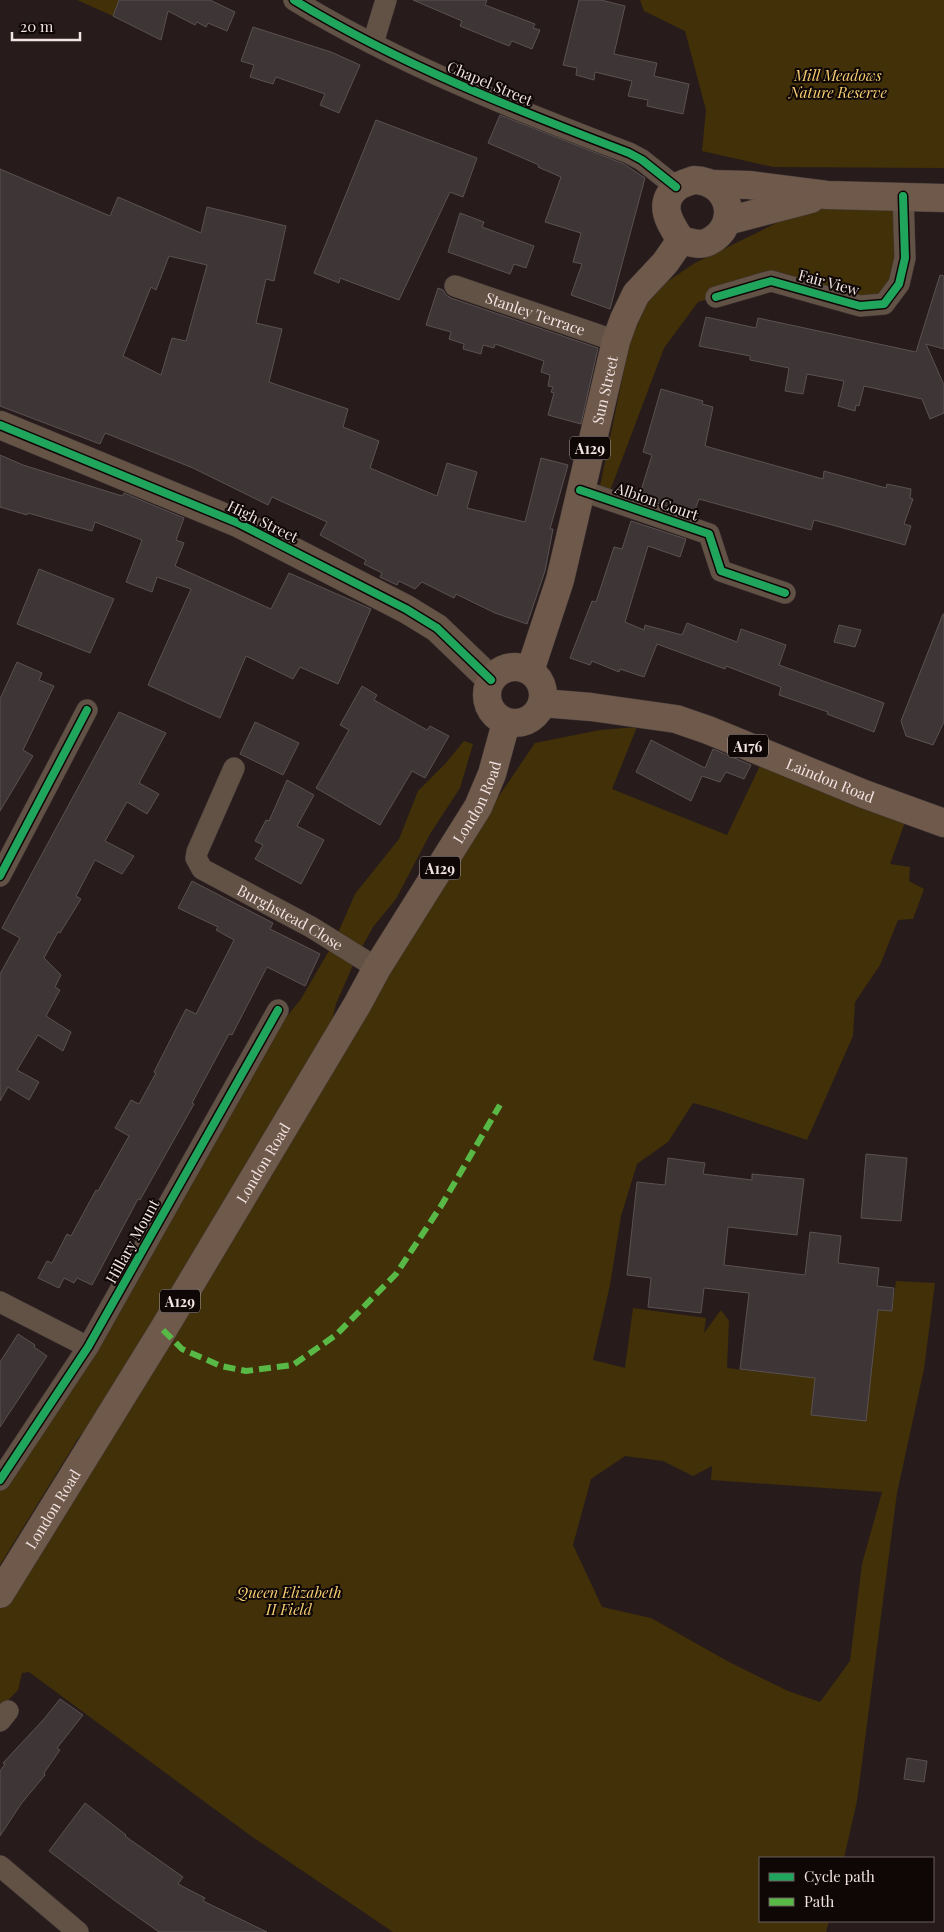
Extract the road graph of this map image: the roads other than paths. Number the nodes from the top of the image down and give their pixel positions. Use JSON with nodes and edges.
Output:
{"nodes":[{"id":1,"x":294,"y":0,"type":"edge"},
{"id":2,"x":386,"y":0,"type":"edge"},
{"id":3,"x":373,"y":43,"type":"junction"},
{"id":4,"x":712,"y":184,"type":"junction"},
{"id":5,"x":676,"y":187,"type":"junction"},
{"id":6,"x":827,"y":195,"type":"junction"},
{"id":7,"x":903,"y":196,"type":"junction"},
{"id":8,"x":944,"y":198,"type":"edge"},
{"id":9,"x":727,"y":221,"type":"junction"},
{"id":10,"x":681,"y":240,"type":"junction"},
{"id":11,"x":455,"y":286,"type":"dead end"},
{"id":12,"x":716,"y":297,"type":"dead end"},
{"id":13,"x":616,"y":341,"type":"junction"},
{"id":14,"x":0,"y":425,"type":"edge"},
{"id":15,"x":580,"y":490,"type":"junction"},
{"id":16,"x":785,"y":593,"type":"dead end"},
{"id":17,"x":530,"y":671,"type":"junction"},
{"id":18,"x":491,"y":680,"type":"junction"},
{"id":19,"x":542,"y":703,"type":"junction"},
{"id":20,"x":87,"y":710,"type":"dead end"},
{"id":21,"x":506,"y":723,"type":"junction"},
{"id":22,"x":234,"y":768,"type":"dead end"},
{"id":23,"x":944,"y":823,"type":"edge"},
{"id":24,"x":0,"y":876,"type":"edge"},
{"id":25,"x":377,"y":968,"type":"junction"},
{"id":26,"x":278,"y":1010,"type":"dead end"},
{"id":27,"x":0,"y":1302,"type":"edge"},
{"id":28,"x":88,"y":1347,"type":"junction"},
{"id":29,"x":0,"y":1480,"type":"edge"},
{"id":30,"x":0,"y":1594,"type":"edge"},
{"id":31,"x":0,"y":1866,"type":"edge"},
{"id":32,"x":78,"y":1932,"type":"edge"}],
"edges":[{"from":1,"to":3,"type":"street","name":"Chapel Street"},
{"from":2,"to":3,"type":"street"},
{"from":3,"to":5,"type":"street","name":"Chapel Street"},
{"from":4,"to":5,"type":"main road"},
{"from":4,"to":6,"type":"main road"},
{"from":4,"to":9,"type":"main road"},
{"from":5,"to":10,"type":"main road"},
{"from":6,"to":7,"type":"main road"},
{"from":6,"to":9,"type":"main road"},
{"from":7,"to":8,"type":"main road"},
{"from":7,"to":12,"type":"street","name":"Fair View"},
{"from":9,"to":10,"type":"main road"},
{"from":10,"to":13,"type":"main road","name":"Sun Street","number":"A129"},
{"from":11,"to":13,"type":"street","name":"Stanley Terrace"},
{"from":13,"to":15,"type":"main road","name":"Sun Street","number":"A129"},
{"from":14,"to":18,"type":"main road","name":"High Street"},
{"from":15,"to":16,"type":"street","name":"Albion Court"},
{"from":15,"to":17,"type":"main road","name":"Sun Street","number":"A129"},
{"from":17,"to":18,"type":"main road"},
{"from":17,"to":19,"type":"main road"},
{"from":18,"to":21,"type":"main road"},
{"from":19,"to":21,"type":"main road"},
{"from":19,"to":23,"type":"main road","name":"Laindon Road","number":"A176"},
{"from":20,"to":24,"type":"street"},
{"from":21,"to":25,"type":"main road","name":"London Road","number":"A129"},
{"from":22,"to":25,"type":"street","name":"Burghstead Close"},
{"from":25,"to":30,"type":"main road","name":"London Road","number":"A129"},
{"from":26,"to":28,"type":"street","name":"Hillary Mount"},
{"from":27,"to":28,"type":"street"},
{"from":28,"to":29,"type":"street","name":"Hillary Mount"},
{"from":31,"to":32,"type":"street"}]}
